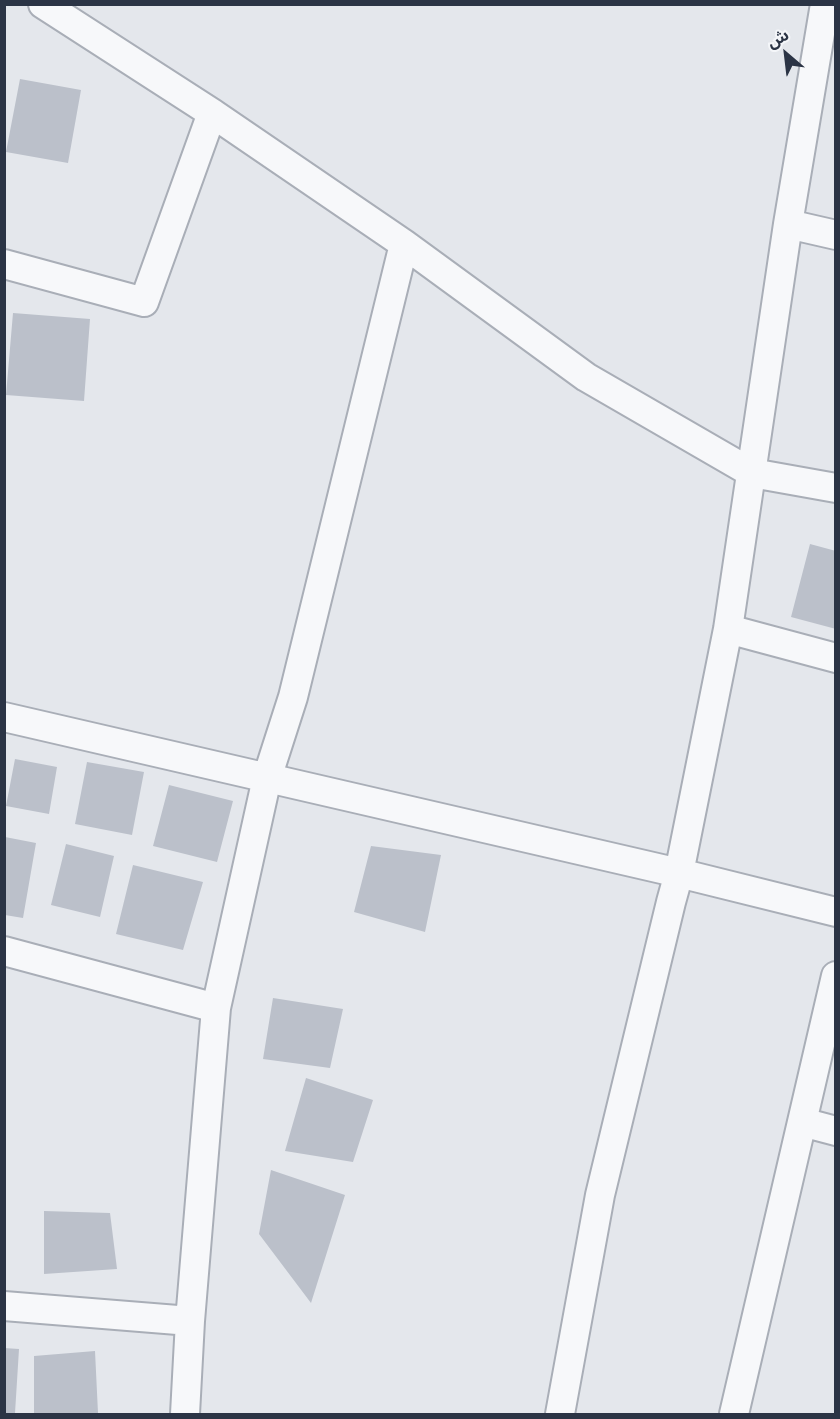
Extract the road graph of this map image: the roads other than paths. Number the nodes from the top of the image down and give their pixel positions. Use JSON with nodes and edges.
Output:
{"nodes":[{"id":1,"x":43,"y":4,"type":"edge"},
{"id":2,"x":825,"y":4,"type":"edge"},
{"id":3,"x":828,"y":37,"type":"edge"},
{"id":4,"x":212,"y":113,"type":"junction"},
{"id":5,"x":788,"y":224,"type":"junction"},
{"id":6,"x":836,"y":234,"type":"edge"},
{"id":7,"x":404,"y":244,"type":"junction"},
{"id":8,"x":4,"y":264,"type":"edge"},
{"id":9,"x":752,"y":473,"type":"junction"},
{"id":10,"x":836,"y":488,"type":"edge"},
{"id":11,"x":728,"y":630,"type":"junction"},
{"id":12,"x":836,"y":658,"type":"edge"},
{"id":13,"x":4,"y":717,"type":"edge"},
{"id":14,"x":267,"y":778,"type":"junction"},
{"id":15,"x":680,"y":873,"type":"junction"},
{"id":16,"x":836,"y":912,"type":"edge"},
{"id":17,"x":4,"y":951,"type":"edge"},
{"id":18,"x":836,"y":976,"type":"edge"},
{"id":19,"x":216,"y":1008,"type":"junction"},
{"id":20,"x":801,"y":1122,"type":"junction"},
{"id":21,"x":836,"y":1131,"type":"edge"},
{"id":22,"x":4,"y":1306,"type":"edge"},
{"id":23,"x":190,"y":1321,"type":"junction"},
{"id":24,"x":185,"y":1414,"type":"edge"},
{"id":25,"x":560,"y":1414,"type":"edge"},
{"id":26,"x":734,"y":1414,"type":"edge"}],
"edges":[{"from":1,"to":4,"type":"street"},
{"from":2,"to":3,"type":"street"},
{"from":3,"to":5,"type":"street"},
{"from":4,"to":7,"type":"street"},
{"from":4,"to":8,"type":"street"},
{"from":5,"to":6,"type":"street"},
{"from":5,"to":9,"type":"street"},
{"from":7,"to":9,"type":"street"},
{"from":7,"to":14,"type":"street"},
{"from":9,"to":10,"type":"street"},
{"from":9,"to":11,"type":"street"},
{"from":11,"to":12,"type":"street"},
{"from":11,"to":15,"type":"street"},
{"from":13,"to":14,"type":"street"},
{"from":14,"to":15,"type":"street"},
{"from":14,"to":19,"type":"street"},
{"from":15,"to":16,"type":"street"},
{"from":15,"to":25,"type":"street"},
{"from":17,"to":19,"type":"street"},
{"from":18,"to":20,"type":"street"},
{"from":19,"to":23,"type":"street"},
{"from":20,"to":21,"type":"street"},
{"from":20,"to":26,"type":"street"},
{"from":22,"to":23,"type":"street"},
{"from":23,"to":24,"type":"street"}]}
